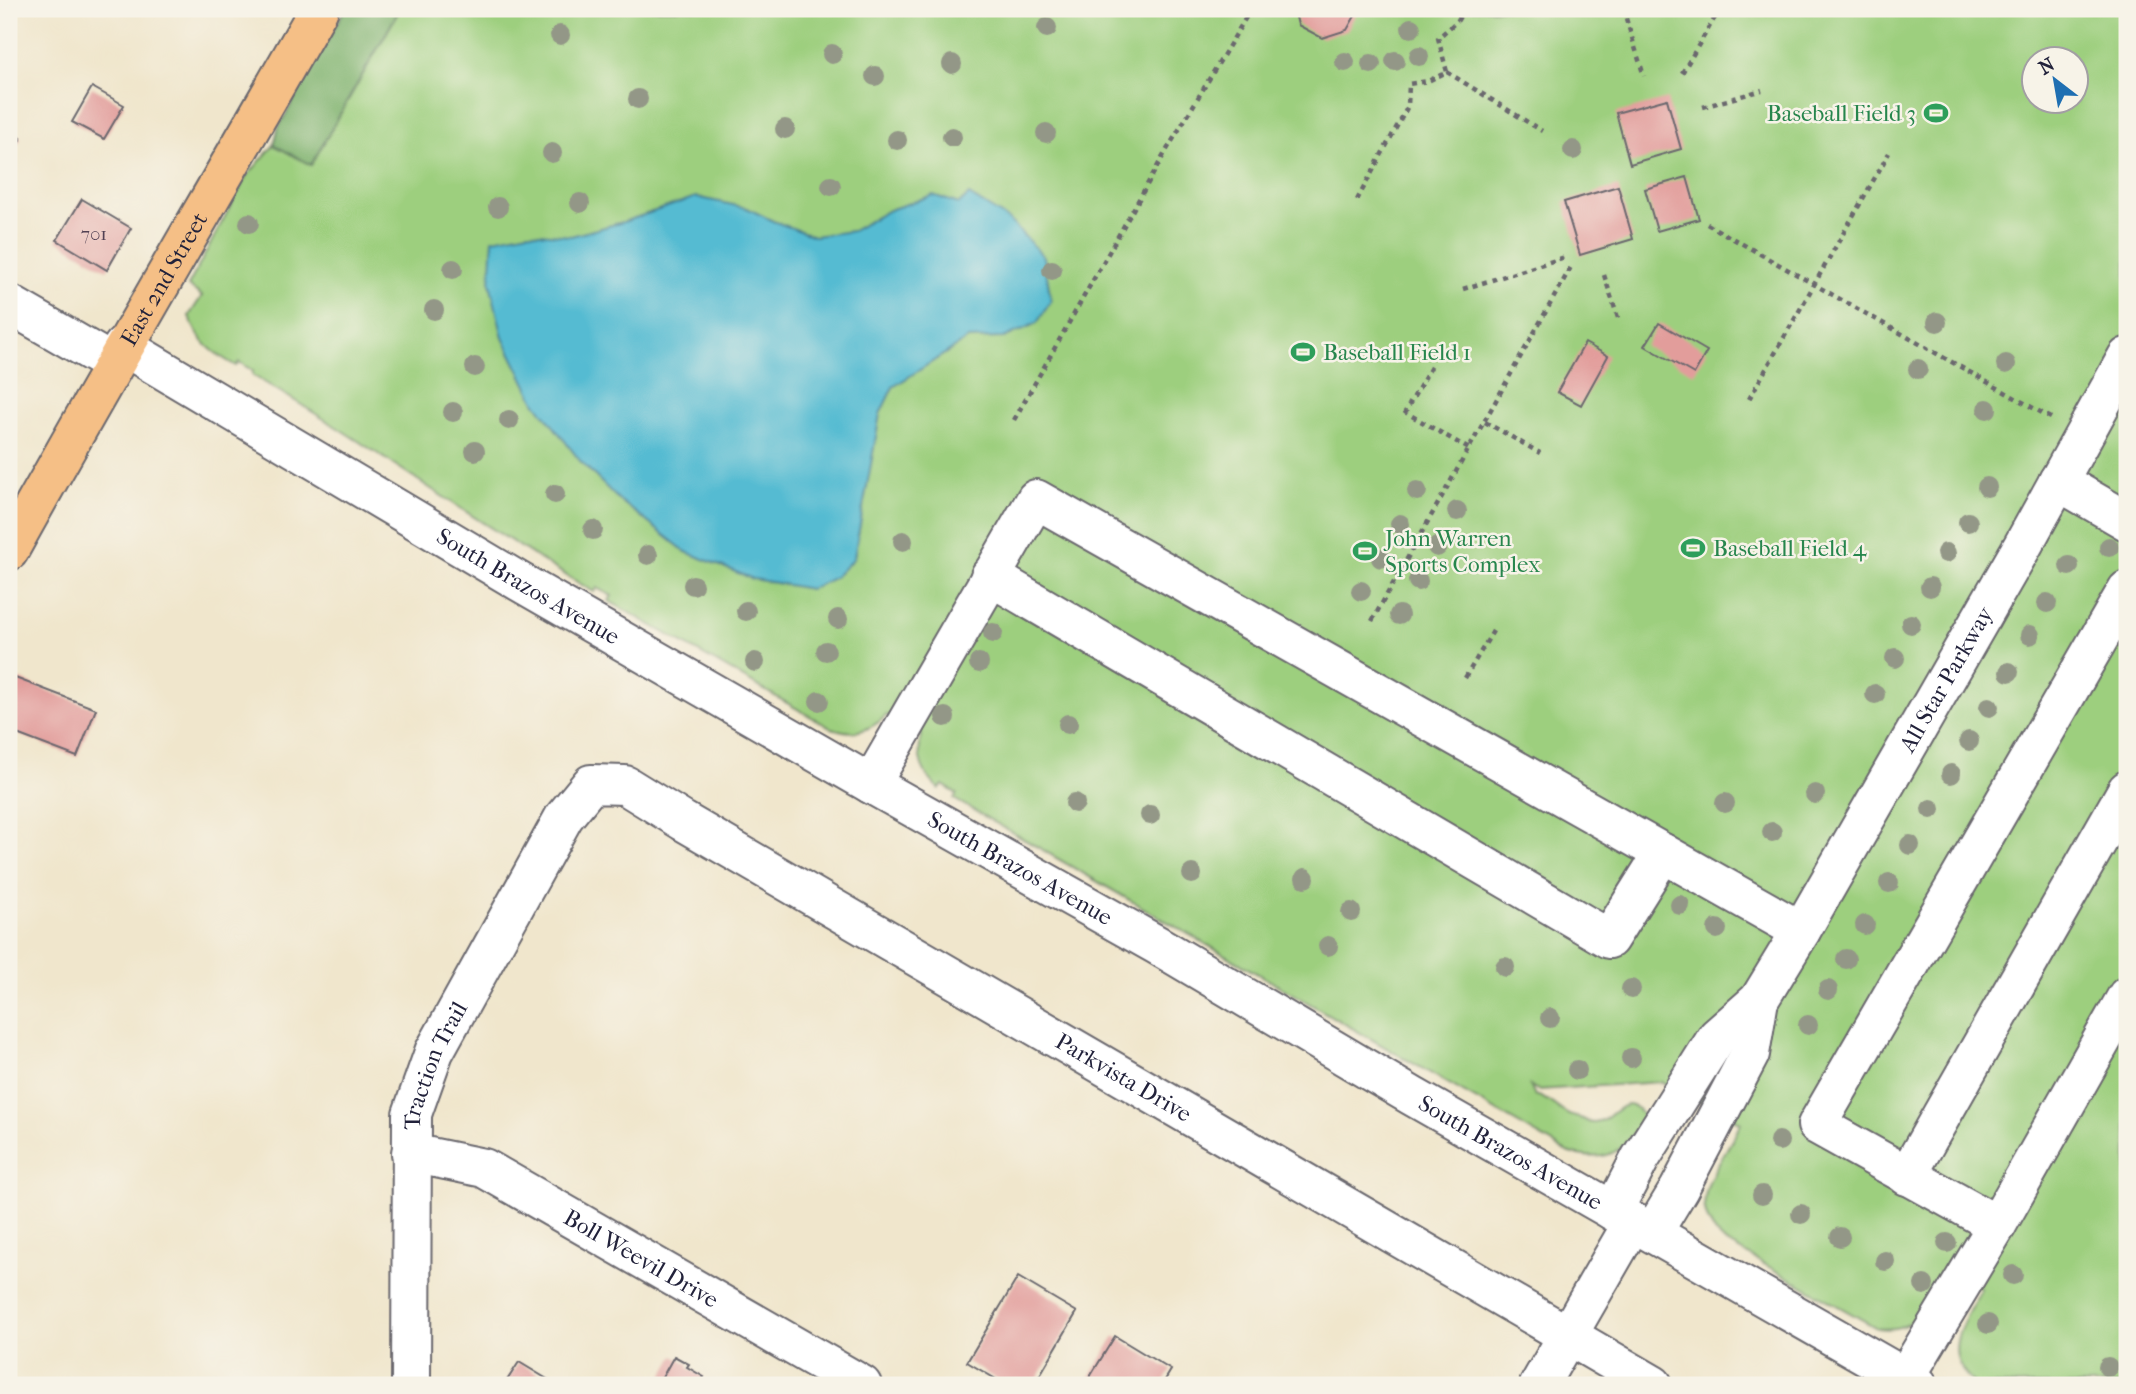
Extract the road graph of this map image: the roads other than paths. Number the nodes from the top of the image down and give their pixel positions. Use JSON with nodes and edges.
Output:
{"nodes":[{"id":1,"x":319,"y":9,"type":"edge"},
{"id":2,"x":9,"y":304,"type":"edge"},
{"id":3,"x":118,"y":355,"type":"junction"},
{"id":4,"x":2127,"y":357,"type":"edge"},
{"id":5,"x":2058,"y":481,"type":"junction"},
{"id":6,"x":2127,"y":521,"type":"edge"},
{"id":7,"x":9,"y":551,"type":"edge"},
{"id":8,"x":990,"y":576,"type":"junction"},
{"id":9,"x":2127,"y":590,"type":"edge"},
{"id":10,"x":591,"y":784,"type":"joint"},
{"id":11,"x":871,"y":784,"type":"junction"},
{"id":12,"x":2127,"y":790,"type":"edge"},
{"id":13,"x":1663,"y":853,"type":"junction"},
{"id":14,"x":1801,"y":932,"type":"junction"},
{"id":15,"x":2127,"y":996,"type":"edge"},
{"id":16,"x":411,"y":1153,"type":"junction"},
{"id":17,"x":1907,"y":1176,"type":"junction"},
{"id":18,"x":1633,"y":1222,"type":"junction"},
{"id":19,"x":1997,"y":1225,"type":"junction"},
{"id":20,"x":1568,"y":1336,"type":"junction"},
{"id":21,"x":1911,"y":1382,"type":"edge"},
{"id":22,"x":411,"y":1385,"type":"edge"},
{"id":23,"x":862,"y":1385,"type":"edge"},
{"id":24,"x":1539,"y":1385,"type":"edge"},
{"id":25,"x":1653,"y":1385,"type":"edge"}],
"edges":[{"from":1,"to":3,"type":"main road","name":"East 2nd Street"},
{"from":2,"to":3,"type":"street","name":"South Brazos Avenue"},
{"from":3,"to":7,"type":"main road","name":"East 2nd Street"},
{"from":3,"to":11,"type":"street","name":"South Brazos Avenue"},
{"from":4,"to":5,"type":"street","name":"All Star Parkway"},
{"from":5,"to":6,"type":"street"},
{"from":5,"to":14,"type":"street","name":"All Star Parkway"},
{"from":8,"to":11,"type":"street"},
{"from":8,"to":13,"type":"street"},
{"from":8,"to":13,"type":"street"},
{"from":9,"to":17,"type":"street"},
{"from":10,"to":16,"type":"street","name":"Traction Trail"},
{"from":10,"to":20,"type":"street","name":"Parkvista Drive"},
{"from":11,"to":18,"type":"street","name":"South Brazos Avenue"},
{"from":12,"to":17,"type":"street"},
{"from":13,"to":14,"type":"street"},
{"from":14,"to":18,"type":"street","name":"All Star Parkway"},
{"from":15,"to":19,"type":"street"},
{"from":16,"to":22,"type":"street","name":"Traction Trail"},
{"from":16,"to":23,"type":"street","name":"Boll Weevil Drive"},
{"from":17,"to":19,"type":"street"},
{"from":18,"to":20,"type":"street","name":"All Star Parkway"},
{"from":18,"to":21,"type":"street","name":"South Brazos Avenue"},
{"from":19,"to":21,"type":"street"},
{"from":20,"to":24,"type":"street","name":"All Star Parkway"},
{"from":20,"to":25,"type":"street","name":"Parkvista Drive"}]}
